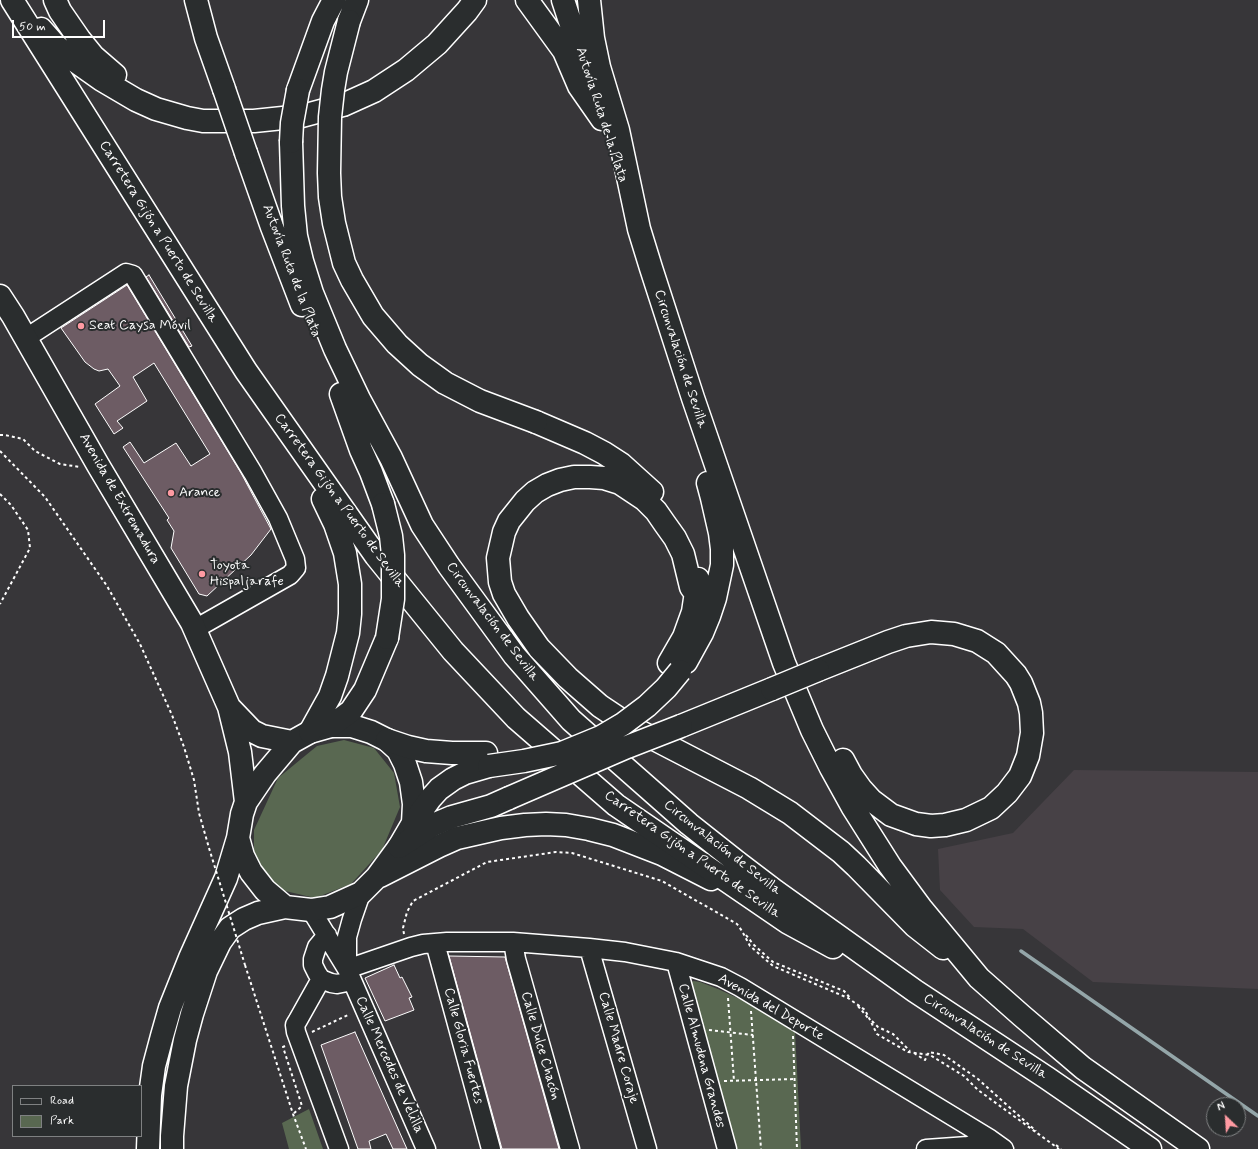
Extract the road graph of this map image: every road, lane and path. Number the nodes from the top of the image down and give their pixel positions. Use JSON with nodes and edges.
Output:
{"nodes":[{"id":1,"x":12,"y":0,"type":"edge"},
{"id":2,"x":21,"y":0,"type":"edge"},
{"id":3,"x":55,"y":0,"type":"edge"},
{"id":4,"x":196,"y":0,"type":"edge"},
{"id":5,"x":334,"y":0,"type":"edge"},
{"id":6,"x":357,"y":0,"type":"edge"},
{"id":7,"x":475,"y":0,"type":"edge"},
{"id":8,"x":527,"y":0,"type":"edge"},
{"id":9,"x":563,"y":0,"type":"edge"},
{"id":10,"x":589,"y":0,"type":"edge"},
{"id":11,"x":602,"y":119,"type":"junction"},
{"id":12,"x":221,"y":120,"type":"junction"},
{"id":13,"x":638,"y":229,"type":"junction"},
{"id":14,"x":0,"y":296,"type":"edge"},
{"id":15,"x":26,"y":338,"type":"junction"},
{"id":16,"x":246,"y":371,"type":"junction"},
{"id":17,"x":341,"y":394,"type":"junction"},
{"id":18,"x":693,"y":398,"type":"junction"},
{"id":19,"x":0,"y":435,"type":"edge"},
{"id":20,"x":0,"y":451,"type":"edge"},
{"id":21,"x":98,"y":464,"type":"junction"},
{"id":22,"x":0,"y":494,"type":"edge"},
{"id":23,"x":422,"y":525,"type":"junction"},
{"id":24,"x":696,"y":594,"type":"junction"},
{"id":25,"x":0,"y":604,"type":"edge"},
{"id":26,"x":768,"y":617,"type":"junction"},
{"id":27,"x":195,"y":629,"type":"junction"},
{"id":28,"x":230,"y":707,"type":"junction"},
{"id":29,"x":331,"y":726,"type":"junction"},
{"id":30,"x":301,"y":737,"type":"junction"},
{"id":31,"x":387,"y":740,"type":"junction"},
{"id":32,"x":488,"y":760,"type":"junction"},
{"id":33,"x":246,"y":802,"type":"junction"},
{"id":34,"x":413,"y":823,"type":"junction"},
{"id":35,"x":238,"y":838,"type":"junction"},
{"id":36,"x":399,"y":847,"type":"junction"},
{"id":37,"x":377,"y":877,"type":"junction"},
{"id":38,"x":361,"y":893,"type":"junction"},
{"id":39,"x":286,"y":907,"type":"junction"},
{"id":40,"x":310,"y":910,"type":"junction"},
{"id":41,"x":788,"y":922,"type":"junction"},
{"id":42,"x":742,"y":931,"type":"dead end"},
{"id":43,"x":327,"y":935,"type":"junction"},
{"id":44,"x":513,"y":942,"type":"junction"},
{"id":45,"x":435,"y":943,"type":"junction"},
{"id":46,"x":589,"y":948,"type":"junction"},
{"id":47,"x":676,"y":962,"type":"junction"},
{"id":48,"x":350,"y":975,"type":"junction"},
{"id":49,"x":979,"y":978,"type":"junction"},
{"id":50,"x":321,"y":980,"type":"junction"},
{"id":51,"x":727,"y":980,"type":"junction"},
{"id":52,"x":916,"y":991,"type":"junction"},
{"id":53,"x":750,"y":993,"type":"junction"},
{"id":54,"x":363,"y":1007,"type":"junction"},
{"id":55,"x":793,"y":1019,"type":"junction"},
{"id":56,"x":694,"y":1028,"type":"junction"},
{"id":57,"x":731,"y":1032,"type":"junction"},
{"id":58,"x":753,"y":1035,"type":"junction"},
{"id":59,"x":298,"y":1039,"type":"junction"},
{"id":60,"x":795,"y":1079,"type":"junction"},
{"id":61,"x":756,"y":1080,"type":"junction"},
{"id":62,"x":708,"y":1081,"type":"junction"},
{"id":63,"x":734,"y":1081,"type":"junction"},
{"id":64,"x":293,"y":1114,"type":"junction"},
{"id":65,"x":997,"y":1144,"type":"edge"},
{"id":66,"x":148,"y":1149,"type":"edge"},
{"id":67,"x":172,"y":1149,"type":"edge"},
{"id":68,"x":306,"y":1149,"type":"edge"},
{"id":69,"x":339,"y":1149,"type":"edge"},
{"id":70,"x":426,"y":1149,"type":"edge"},
{"id":71,"x":491,"y":1149,"type":"edge"},
{"id":72,"x":570,"y":1149,"type":"edge"},
{"id":73,"x":647,"y":1149,"type":"edge"},
{"id":74,"x":727,"y":1149,"type":"edge"},
{"id":75,"x":761,"y":1149,"type":"edge"},
{"id":76,"x":797,"y":1149,"type":"edge"},
{"id":77,"x":926,"y":1149,"type":"edge"},
{"id":78,"x":1061,"y":1149,"type":"edge"},
{"id":79,"x":1150,"y":1149,"type":"edge"},
{"id":80,"x":1198,"y":1149,"type":"edge"}],
"edges":[{"from":1,"to":16,"type":"main road","name":"Carretera Gijón a Puerto de Sevilla"},
{"from":2,"to":12,"type":"main road"},
{"from":3,"to":12,"type":"main road"},
{"from":4,"to":17,"type":"main road","name":"Autovía Ruta de la Plata","bridge":true},
{"from":5,"to":23,"type":"main road","name":"Circunvalación de Sevilla","bridge":true},
{"from":6,"to":24,"type":"main road","bridge":true},
{"from":7,"to":12,"type":"main road"},
{"from":8,"to":11,"type":"main road"},
{"from":9,"to":11,"type":"main road","name":"Autovía Ruta de la Plata"},
{"from":10,"to":13,"type":"main road","name":"Circunvalación de Sevilla"},
{"from":11,"to":13,"type":"main road","name":"Autovía Ruta de la Plata"},
{"from":13,"to":18,"type":"main road","name":"Circunvalación de Sevilla"},
{"from":14,"to":15,"type":"main road","name":"Avenida de Extremadura"},
{"from":15,"to":21,"type":"main road","name":"Avenida de Extremadura"},
{"from":15,"to":27,"type":"street"},
{"from":16,"to":30,"type":"main road"},
{"from":16,"to":41,"type":"main road","name":"Carretera Gijón a Puerto de Sevilla"},
{"from":17,"to":23,"type":"main road","name":"Autovía Ruta de la Plata"},
{"from":17,"to":29,"type":"main road","bridge":true},
{"from":18,"to":26,"type":"main road","name":"Circunvalación de Sevilla"},
{"from":18,"to":32,"type":"main road","bridge":true},
{"from":19,"to":21,"type":"path"},
{"from":20,"to":64,"type":"path","bridge":true},
{"from":21,"to":27,"type":"main road","name":"Avenida de Extremadura"},
{"from":22,"to":25,"type":"path"},
{"from":23,"to":52,"type":"main road","name":"Circunvalación de Sevilla"},
{"from":24,"to":32,"type":"main road"},
{"from":24,"to":49,"type":"main road"},
{"from":26,"to":36,"type":"main road","bridge":true},
{"from":26,"to":49,"type":"main road","name":"Circunvalación de Sevilla"},
{"from":27,"to":28,"type":"main road","name":"Avenida de Extremadura"},
{"from":28,"to":30,"type":"main road"},
{"from":28,"to":33,"type":"main road"},
{"from":29,"to":30,"type":"main road"},
{"from":29,"to":31,"type":"main road"},
{"from":30,"to":33,"type":"main road"},
{"from":31,"to":32,"type":"main road"},
{"from":31,"to":34,"type":"main road"},
{"from":32,"to":34,"type":"main road"},
{"from":33,"to":35,"type":"main road"},
{"from":34,"to":36,"type":"main road"},
{"from":35,"to":39,"type":"main road"},
{"from":35,"to":66,"type":"main road"},
{"from":36,"to":37,"type":"main road"},
{"from":37,"to":38,"type":"main road"},
{"from":37,"to":41,"type":"main road"},
{"from":38,"to":40,"type":"main road"},
{"from":38,"to":48,"type":"street","name":"Calle Mercedes de Velilla"},
{"from":39,"to":40,"type":"main road"},
{"from":39,"to":67,"type":"main road"},
{"from":40,"to":43,"type":"street","name":"Calle Mercedes de Velilla"},
{"from":41,"to":52,"type":"main road","name":"Carretera Gijón a Puerto de Sevilla"},
{"from":42,"to":78,"type":"path"},
{"from":43,"to":48,"type":"street","name":"Calle Mercedes de Velilla"},
{"from":43,"to":50,"type":"street"},
{"from":44,"to":45,"type":"street","name":"Avenida del Deporte"},
{"from":44,"to":46,"type":"street","name":"Avenida del Deporte"},
{"from":44,"to":72,"type":"street","name":"Calle Dulce Chacón"},
{"from":45,"to":48,"type":"street","name":"Avenida del Deporte"},
{"from":45,"to":71,"type":"street","name":"Calle Gloria Fuertes"},
{"from":46,"to":47,"type":"street","name":"Avenida del Deporte"},
{"from":46,"to":73,"type":"street","name":"Calle Madre Coraje"},
{"from":47,"to":51,"type":"street","name":"Avenida del Deporte"},
{"from":47,"to":56,"type":"street","name":"Calle Almudena Grandes"},
{"from":48,"to":50,"type":"street","name":"Avenida del Deporte"},
{"from":48,"to":54,"type":"street","name":"Calle Mercedes de Velilla"},
{"from":49,"to":80,"type":"main road","name":"Circunvalación de Sevilla"},
{"from":50,"to":59,"type":"street"},
{"from":51,"to":53,"type":"street","name":"Avenida del Deporte"},
{"from":51,"to":57,"type":"path"},
{"from":52,"to":79,"type":"main road","name":"Circunvalación de Sevilla"},
{"from":53,"to":55,"type":"street","name":"Avenida del Deporte"},
{"from":53,"to":58,"type":"path"},
{"from":54,"to":59,"type":"path"},
{"from":54,"to":70,"type":"street","name":"Calle Mercedes de Velilla"},
{"from":55,"to":60,"type":"path"},
{"from":55,"to":65,"type":"street","name":"Avenida del Deporte"},
{"from":56,"to":57,"type":"path"},
{"from":56,"to":62,"type":"street","name":"Calle Almudena Grandes"},
{"from":57,"to":58,"type":"path"},
{"from":57,"to":63,"type":"path"},
{"from":58,"to":61,"type":"path"},
{"from":59,"to":64,"type":"path"},
{"from":59,"to":69,"type":"street"},
{"from":60,"to":61,"type":"path"},
{"from":60,"to":76,"type":"path"},
{"from":61,"to":63,"type":"path"},
{"from":61,"to":75,"type":"path"},
{"from":62,"to":63,"type":"path"},
{"from":62,"to":74,"type":"street","name":"Calle Almudena Grandes"},
{"from":64,"to":68,"type":"path"},
{"from":65,"to":77,"type":"street"}]}
